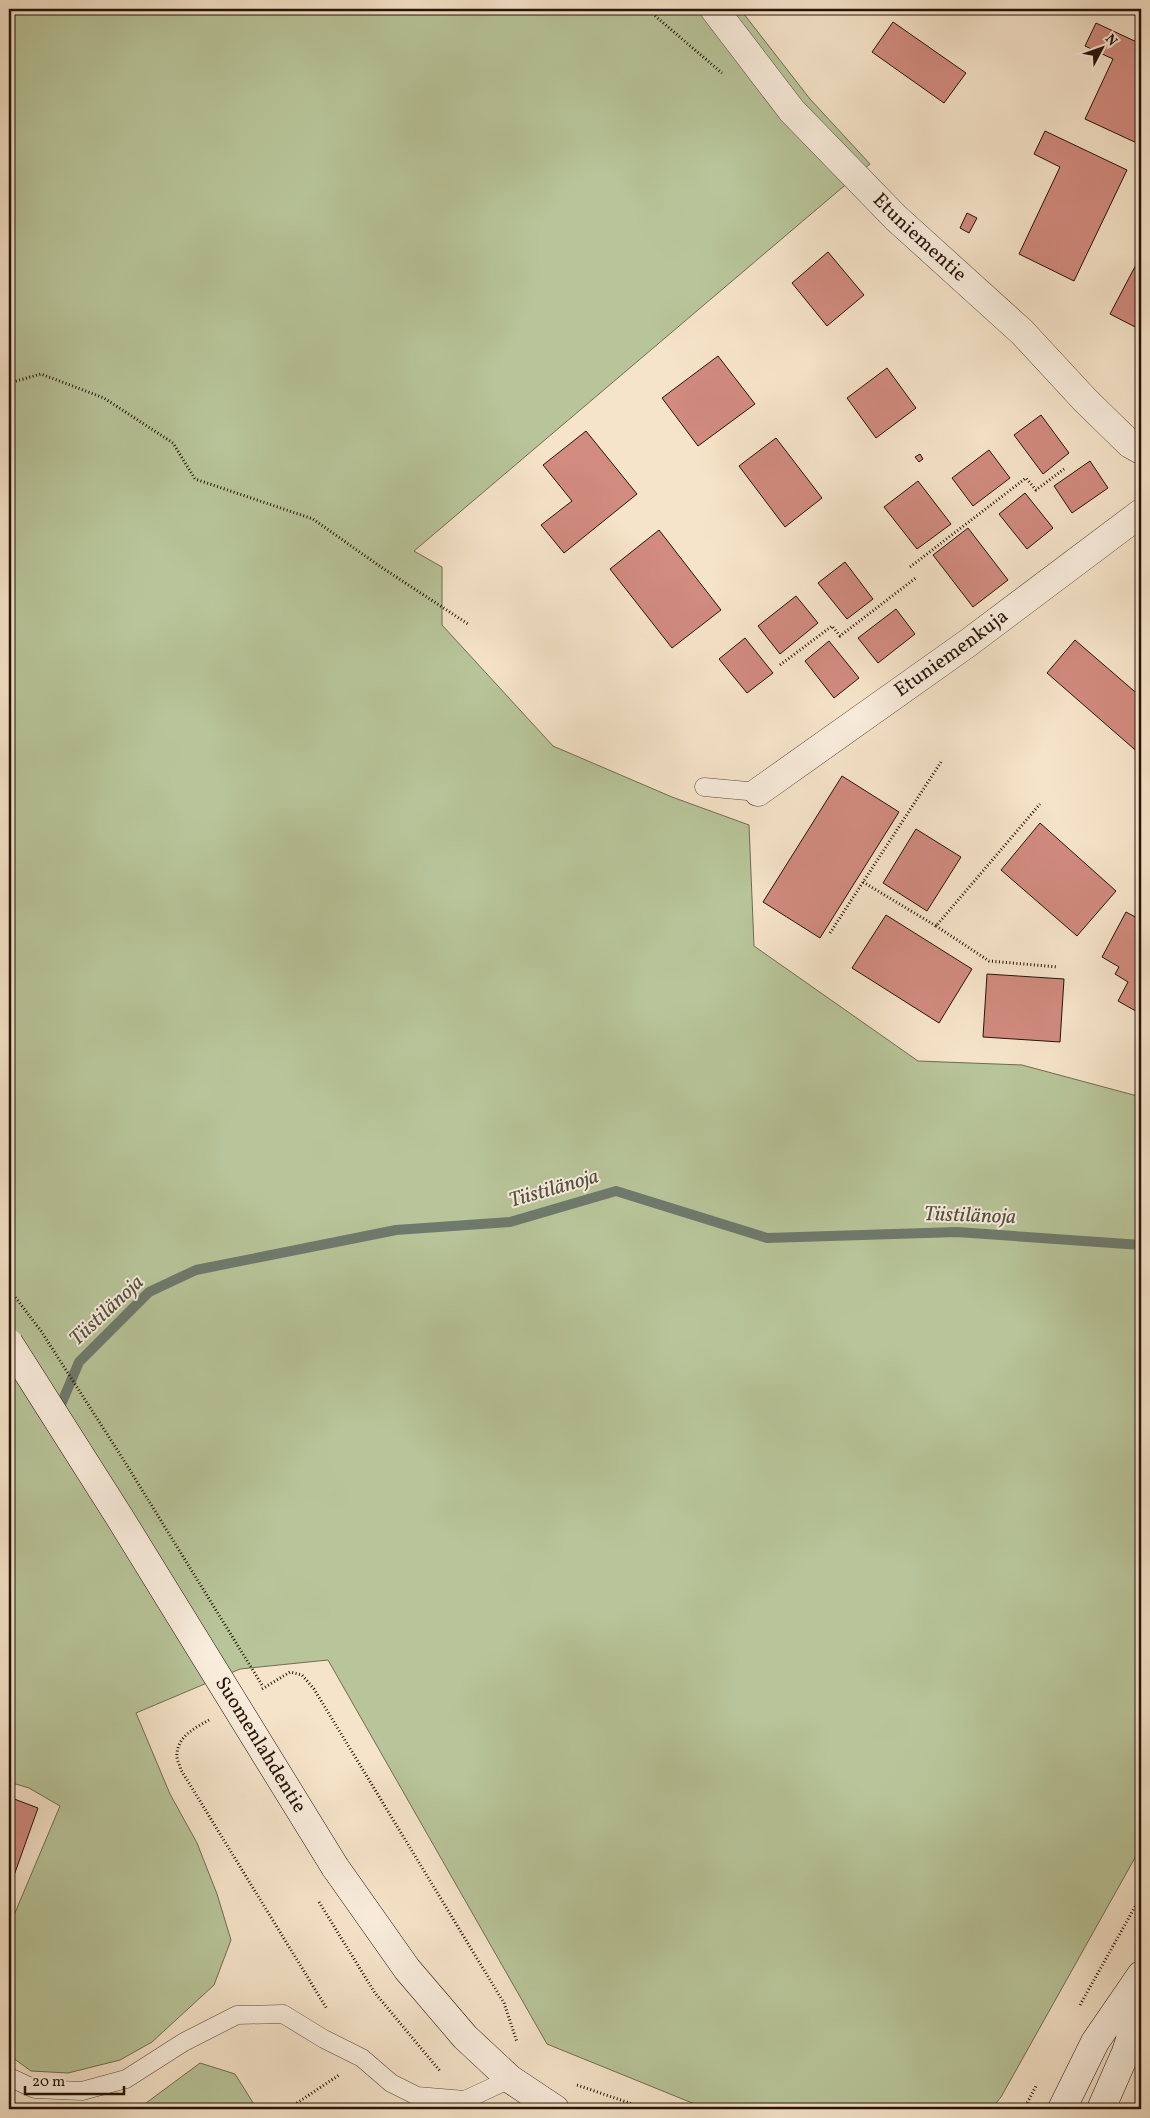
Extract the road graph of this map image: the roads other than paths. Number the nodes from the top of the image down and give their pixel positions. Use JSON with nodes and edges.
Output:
{"nodes":[{"id":1,"x":714,"y":9,"type":"edge"},
{"id":2,"x":1141,"y":450,"type":"edge"},
{"id":3,"x":1141,"y":512,"type":"edge"},
{"id":4,"x":704,"y":787,"type":"dead end"},
{"id":5,"x":758,"y":792,"type":"joint"},
{"id":6,"x":9,"y":1343,"type":"edge"},
{"id":7,"x":1141,"y":1975,"type":"edge"},
{"id":8,"x":1141,"y":2005,"type":"edge"},
{"id":9,"x":9,"y":2077,"type":"edge"},
{"id":10,"x":510,"y":2079,"type":"junction"},
{"id":11,"x":554,"y":2109,"type":"edge"},
{"id":12,"x":1062,"y":2109,"type":"edge"},
{"id":13,"x":1101,"y":2109,"type":"edge"}],
"edges":[{"from":1,"to":2,"type":"main road","name":"Etuniementie"},
{"from":3,"to":5,"type":"main road","name":"Etuniemenkuja"},
{"from":4,"to":5,"type":"lane"},
{"from":6,"to":10,"type":"main road","name":"Suomenlahdentie","bridge":true},
{"from":7,"to":12,"type":"main road"},
{"from":8,"to":13,"type":"main road"},
{"from":9,"to":10,"type":"lane"},
{"from":10,"to":11,"type":"main road","name":"Suomenlahdentie"}]}
